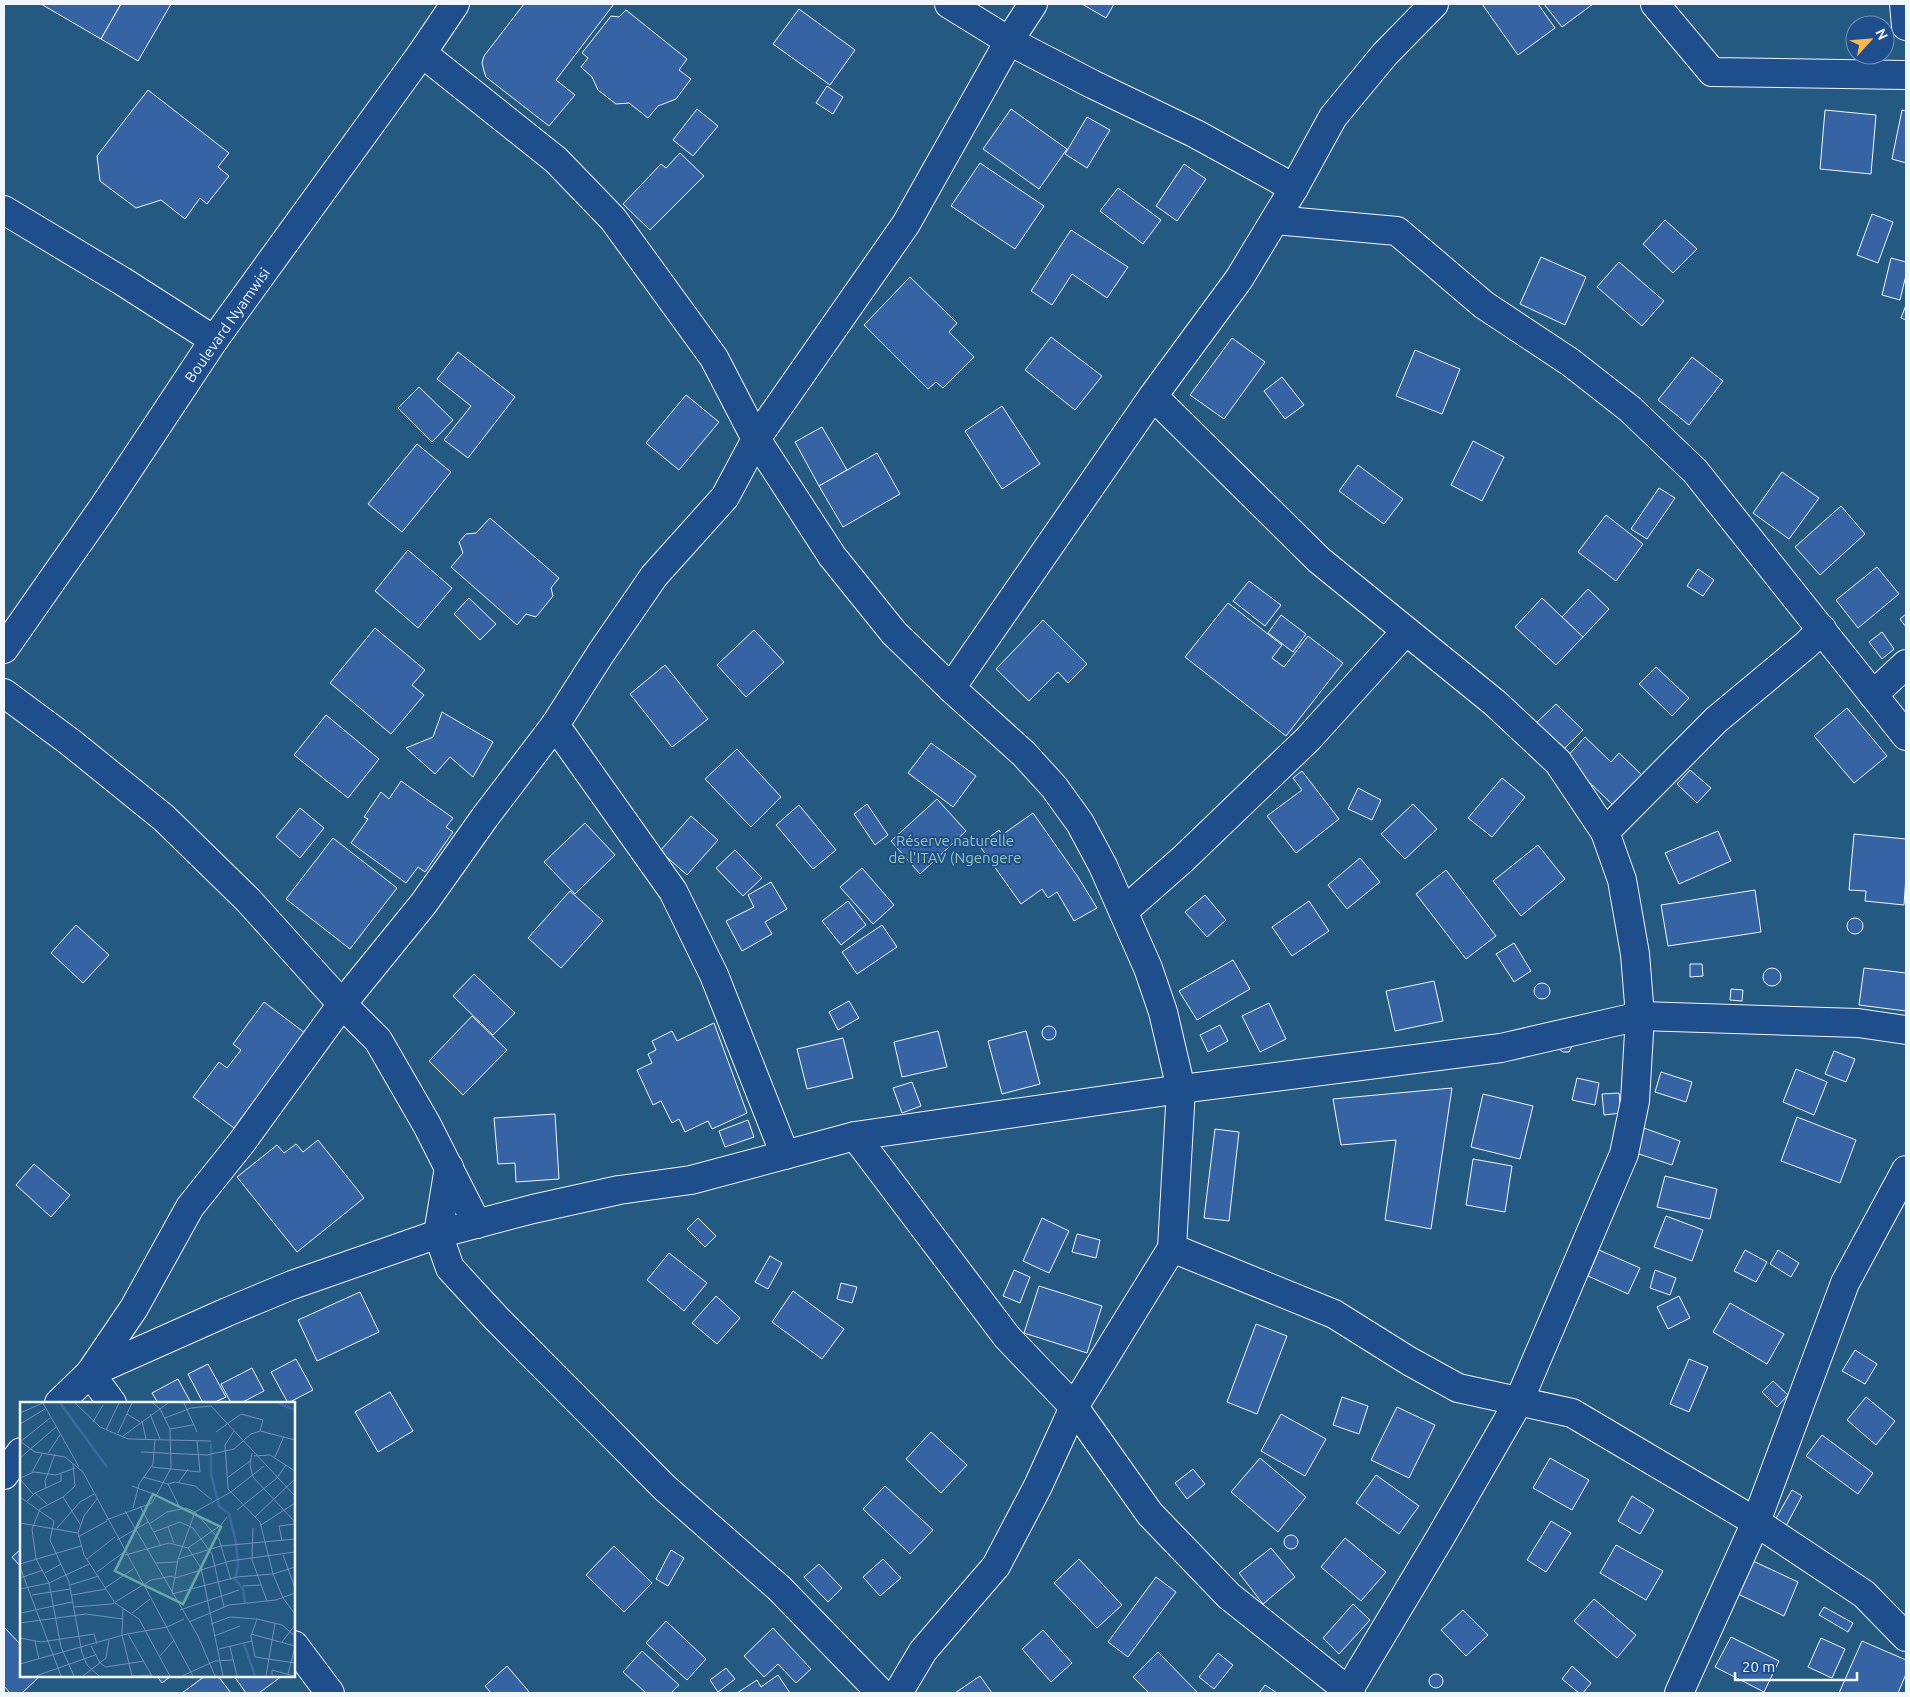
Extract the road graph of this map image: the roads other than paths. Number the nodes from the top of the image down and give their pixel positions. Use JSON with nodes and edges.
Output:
{"nodes":[{"id":1,"x":455,"y":4,"type":"edge"},
{"id":2,"x":950,"y":4,"type":"edge"},
{"id":3,"x":1033,"y":4,"type":"edge"},
{"id":4,"x":1434,"y":4,"type":"edge"},
{"id":5,"x":1655,"y":4,"type":"edge"},
{"id":6,"x":1904,"y":4,"type":"edge"},
{"id":7,"x":1906,"y":26,"type":"edge"},
{"id":8,"x":1009,"y":41,"type":"junction"},
{"id":9,"x":422,"y":53,"type":"junction"},
{"id":10,"x":1906,"y":75,"type":"edge"},
{"id":11,"x":1294,"y":188,"type":"junction"},
{"id":12,"x":4,"y":210,"type":"edge"},
{"id":13,"x":1275,"y":220,"type":"junction"},
{"id":14,"x":214,"y":340,"type":"junction"},
{"id":15,"x":1153,"y":396,"type":"junction"},
{"id":16,"x":756,"y":439,"type":"junction"},
{"id":17,"x":1822,"y":630,"type":"junction"},
{"id":18,"x":1406,"y":631,"type":"junction"},
{"id":19,"x":4,"y":649,"type":"edge"},
{"id":20,"x":1906,"y":664,"type":"edge"},
{"id":21,"x":951,"y":688,"type":"junction"},
{"id":22,"x":4,"y":693,"type":"edge"},
{"id":23,"x":1873,"y":695,"type":"junction"},
{"id":24,"x":554,"y":725,"type":"junction"},
{"id":25,"x":1906,"y":736,"type":"edge"},
{"id":26,"x":1605,"y":832,"type":"junction"},
{"id":27,"x":1124,"y":912,"type":"junction"},
{"id":28,"x":342,"y":1004,"type":"junction"},
{"id":29,"x":1640,"y":1016,"type":"junction"},
{"id":30,"x":1906,"y":1030,"type":"edge"},
{"id":31,"x":1182,"y":1089,"type":"junction"},
{"id":32,"x":855,"y":1136,"type":"junction"},
{"id":33,"x":786,"y":1155,"type":"junction"},
{"id":34,"x":449,"y":1167,"type":"junction"},
{"id":35,"x":1906,"y":1170,"type":"edge"},
{"id":36,"x":477,"y":1224,"type":"junction"},
{"id":37,"x":438,"y":1234,"type":"junction"},
{"id":38,"x":1172,"y":1248,"type":"junction"},
{"id":39,"x":90,"y":1373,"type":"junction"},
{"id":40,"x":1519,"y":1401,"type":"junction"},
{"id":41,"x":60,"y":1402,"type":"edge"},
{"id":42,"x":111,"y":1402,"type":"edge"},
{"id":43,"x":1074,"y":1407,"type":"junction"},
{"id":44,"x":20,"y":1453,"type":"edge"},
{"id":45,"x":4,"y":1475,"type":"edge"},
{"id":46,"x":1756,"y":1522,"type":"junction"},
{"id":47,"x":1906,"y":1637,"type":"edge"},
{"id":48,"x":295,"y":1646,"type":"edge"},
{"id":49,"x":1349,"y":1692,"type":"edge"},
{"id":50,"x":330,"y":1693,"type":"edge"},
{"id":51,"x":881,"y":1693,"type":"edge"},
{"id":52,"x":898,"y":1693,"type":"edge"},
{"id":53,"x":1679,"y":1693,"type":"edge"}],
"edges":[{"from":1,"to":9,"type":"street","name":"Boulevard Nyamwisi"},
{"from":2,"to":8,"type":"street"},
{"from":3,"to":8,"type":"street"},
{"from":4,"to":11,"type":"street"},
{"from":5,"to":10,"type":"street"},
{"from":6,"to":7,"type":"street"},
{"from":8,"to":11,"type":"street"},
{"from":8,"to":16,"type":"street"},
{"from":9,"to":14,"type":"street","name":"Boulevard Nyamwisi"},
{"from":9,"to":16,"type":"street"},
{"from":11,"to":13,"type":"street"},
{"from":12,"to":14,"type":"street"},
{"from":13,"to":15,"type":"street"},
{"from":13,"to":17,"type":"street"},
{"from":14,"to":19,"type":"street","name":"Boulevard Nyamwisi"},
{"from":15,"to":18,"type":"street"},
{"from":15,"to":21,"type":"street"},
{"from":16,"to":21,"type":"street"},
{"from":16,"to":24,"type":"street"},
{"from":17,"to":23,"type":"street"},
{"from":17,"to":26,"type":"street"},
{"from":18,"to":26,"type":"street"},
{"from":18,"to":27,"type":"street"},
{"from":20,"to":23,"type":"street"},
{"from":21,"to":27,"type":"street"},
{"from":22,"to":28,"type":"street"},
{"from":23,"to":25,"type":"street"},
{"from":24,"to":28,"type":"street"},
{"from":24,"to":33,"type":"street"},
{"from":26,"to":29,"type":"street"},
{"from":27,"to":31,"type":"street"},
{"from":28,"to":34,"type":"street"},
{"from":28,"to":39,"type":"street"},
{"from":29,"to":30,"type":"street"},
{"from":29,"to":31,"type":"street"},
{"from":29,"to":40,"type":"street"},
{"from":31,"to":32,"type":"street"},
{"from":31,"to":38,"type":"street"},
{"from":32,"to":33,"type":"street"},
{"from":32,"to":43,"type":"street"},
{"from":33,"to":36,"type":"street"},
{"from":34,"to":36,"type":"street"},
{"from":34,"to":37,"type":"street"},
{"from":35,"to":46,"type":"street"},
{"from":36,"to":37,"type":"street"},
{"from":37,"to":39,"type":"street"},
{"from":37,"to":51,"type":"street"},
{"from":38,"to":40,"type":"street"},
{"from":38,"to":43,"type":"street"},
{"from":39,"to":41,"type":"street"},
{"from":39,"to":42,"type":"street"},
{"from":40,"to":46,"type":"street"},
{"from":40,"to":49,"type":"street"},
{"from":43,"to":49,"type":"street"},
{"from":43,"to":52,"type":"street"},
{"from":44,"to":45,"type":"street"},
{"from":46,"to":47,"type":"street"},
{"from":46,"to":53,"type":"street"},
{"from":48,"to":50,"type":"street"}]}
